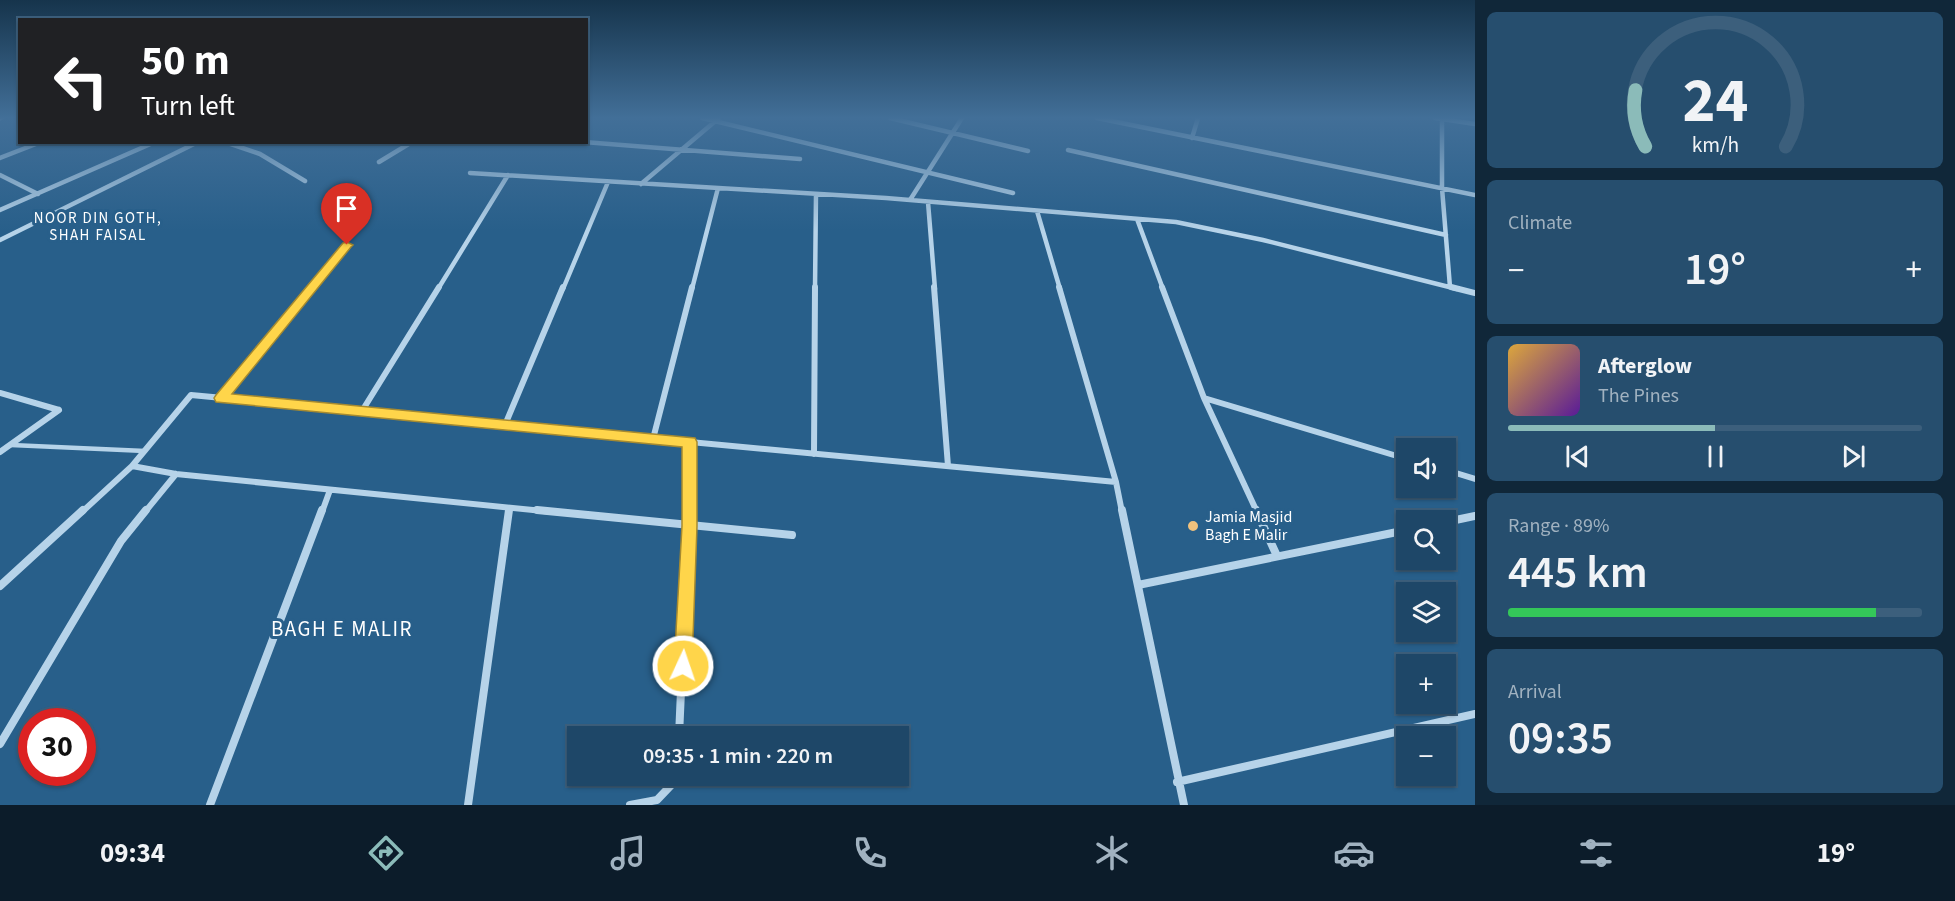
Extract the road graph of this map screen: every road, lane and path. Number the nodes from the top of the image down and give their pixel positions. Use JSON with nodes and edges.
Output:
{"nodes":[{"id":1,"x":124,"y":156,"type":"edge"},
{"id":2,"x":171,"y":156,"type":"edge"},
{"id":3,"x":263,"y":156,"type":"edge"},
{"id":4,"x":390,"y":156,"type":"edge"},
{"id":5,"x":674,"y":156,"type":"edge"},
{"id":6,"x":759,"y":156,"type":"edge"},
{"id":7,"x":863,"y":156,"type":"edge"},
{"id":8,"x":938,"y":156,"type":"edge"},
{"id":9,"x":1093,"y":156,"type":"edge"},
{"id":10,"x":1280,"y":156,"type":"edge"},
{"id":11,"x":1442,"y":156,"type":"edge"},
{"id":12,"x":800,"y":159,"type":"dead end"},
{"id":13,"x":379,"y":162,"type":"dead end"},
{"id":14,"x":927,"y":171,"type":"junction"},
{"id":15,"x":470,"y":173,"type":"dead end"},
{"id":16,"x":0,"y":175,"type":"edge"},
{"id":17,"x":508,"y":175,"type":"junction"},
{"id":18,"x":305,"y":181,"type":"dead end"},
{"id":19,"x":608,"y":182,"type":"junction"},
{"id":20,"x":641,"y":184,"type":"junction"},
{"id":21,"x":718,"y":188,"type":"junction"},
{"id":22,"x":1442,"y":188,"type":"junction"},
{"id":23,"x":1013,"y":193,"type":"dead end"},
{"id":24,"x":38,"y":194,"type":"junction"},
{"id":25,"x":816,"y":194,"type":"junction"},
{"id":26,"x":1475,"y":195,"type":"edge"},
{"id":27,"x":910,"y":200,"type":"junction"},
{"id":28,"x":928,"y":202,"type":"junction"},
{"id":29,"x":0,"y":210,"type":"edge"},
{"id":30,"x":1037,"y":211,"type":"junction"},
{"id":31,"x":1137,"y":219,"type":"junction"},
{"id":32,"x":1446,"y":235,"type":"junction"},
{"id":33,"x":0,"y":240,"type":"edge"},
{"id":34,"x":347,"y":245,"type":"dead end"},
{"id":35,"x":1450,"y":287,"type":"junction"},
{"id":36,"x":1475,"y":293,"type":"edge"},
{"id":37,"x":0,"y":393,"type":"edge"},
{"id":38,"x":221,"y":398,"type":"junction"},
{"id":39,"x":1204,"y":398,"type":"junction"},
{"id":40,"x":362,"y":411,"type":"junction"},
{"id":41,"x":505,"y":425,"type":"junction"},
{"id":42,"x":653,"y":438,"type":"junction"},
{"id":43,"x":690,"y":442,"type":"junction"},
{"id":44,"x":11,"y":445,"type":"junction"},
{"id":45,"x":145,"y":451,"type":"junction"},
{"id":46,"x":0,"y":452,"type":"edge"},
{"id":47,"x":814,"y":454,"type":"junction"},
{"id":48,"x":1396,"y":456,"type":"edge"},
{"id":49,"x":132,"y":466,"type":"junction"},
{"id":50,"x":948,"y":466,"type":"junction"},
{"id":51,"x":1456,"y":473,"type":"edge"},
{"id":52,"x":176,"y":474,"type":"junction"},
{"id":53,"x":1475,"y":479,"type":"edge"},
{"id":54,"x":1116,"y":482,"type":"junction"},
{"id":55,"x":330,"y":490,"type":"junction"},
{"id":56,"x":509,"y":508,"type":"junction"},
{"id":57,"x":1475,"y":516,"type":"edge"},
{"id":58,"x":1456,"y":520,"type":"edge"},
{"id":59,"x":690,"y":526,"type":"junction"},
{"id":60,"x":1396,"y":532,"type":"edge"},
{"id":61,"x":792,"y":535,"type":"dead end"},
{"id":62,"x":1277,"y":556,"type":"junction"},
{"id":63,"x":1138,"y":585,"type":"junction"},
{"id":64,"x":0,"y":586,"type":"edge"},
{"id":65,"x":1475,"y":714,"type":"edge"},
{"id":66,"x":680,"y":726,"type":"edge"},
{"id":67,"x":1,"y":739,"type":"edge"},
{"id":68,"x":1178,"y":782,"type":"junction"},
{"id":69,"x":670,"y":786,"type":"edge"},
{"id":70,"x":210,"y":805,"type":"edge"},
{"id":71,"x":468,"y":805,"type":"edge"},
{"id":72,"x":630,"y":805,"type":"edge"},
{"id":73,"x":1184,"y":805,"type":"edge"}],
"edges":[{"from":1,"to":24,"type":"street"},
{"from":2,"to":33,"type":"street"},
{"from":3,"to":18,"type":"street"},
{"from":4,"to":13,"type":"street"},
{"from":5,"to":20,"type":"street"},
{"from":6,"to":12,"type":"street"},
{"from":7,"to":14,"type":"street"},
{"from":8,"to":14,"type":"street"},
{"from":9,"to":32,"type":"street"},
{"from":10,"to":22,"type":"street"},
{"from":11,"to":22,"type":"street"},
{"from":14,"to":23,"type":"street"},
{"from":14,"to":27,"type":"street"},
{"from":15,"to":17,"type":"street"},
{"from":16,"to":24,"type":"street"},
{"from":17,"to":19,"type":"street"},
{"from":17,"to":40,"type":"street"},
{"from":19,"to":20,"type":"street"},
{"from":19,"to":41,"type":"street"},
{"from":20,"to":21,"type":"street"},
{"from":21,"to":25,"type":"street"},
{"from":21,"to":42,"type":"street"},
{"from":22,"to":26,"type":"street"},
{"from":22,"to":32,"type":"street"},
{"from":24,"to":29,"type":"street"},
{"from":25,"to":27,"type":"street"},
{"from":25,"to":47,"type":"street"},
{"from":27,"to":28,"type":"street"},
{"from":28,"to":30,"type":"street"},
{"from":28,"to":50,"type":"street"},
{"from":30,"to":31,"type":"street"},
{"from":30,"to":54,"type":"street"},
{"from":31,"to":35,"type":"street"},
{"from":31,"to":39,"type":"street"},
{"from":32,"to":35,"type":"street"},
{"from":34,"to":38,"type":"street"},
{"from":35,"to":36,"type":"street"},
{"from":37,"to":44,"type":"street"},
{"from":38,"to":40,"type":"street"},
{"from":38,"to":45,"type":"street"},
{"from":39,"to":48,"type":"street"},
{"from":39,"to":62,"type":"street"},
{"from":40,"to":41,"type":"street"},
{"from":41,"to":42,"type":"street"},
{"from":42,"to":43,"type":"street"},
{"from":43,"to":47,"type":"street"},
{"from":43,"to":59,"type":"street"},
{"from":44,"to":45,"type":"lane"},
{"from":44,"to":46,"type":"street"},
{"from":45,"to":49,"type":"street"},
{"from":47,"to":50,"type":"street"},
{"from":49,"to":52,"type":"street"},
{"from":49,"to":64,"type":"street"},
{"from":50,"to":54,"type":"street"},
{"from":51,"to":53,"type":"street"},
{"from":52,"to":55,"type":"street"},
{"from":52,"to":67,"type":"street"},
{"from":54,"to":63,"type":"street"},
{"from":55,"to":56,"type":"street"},
{"from":55,"to":70,"type":"street"},
{"from":56,"to":59,"type":"street"},
{"from":56,"to":71,"type":"street"},
{"from":57,"to":58,"type":"street"},
{"from":59,"to":61,"type":"street"},
{"from":59,"to":66,"type":"street"},
{"from":60,"to":62,"type":"street"},
{"from":62,"to":63,"type":"street"},
{"from":63,"to":68,"type":"street"},
{"from":65,"to":68,"type":"street"},
{"from":68,"to":73,"type":"street"},
{"from":69,"to":72,"type":"street"}]}
